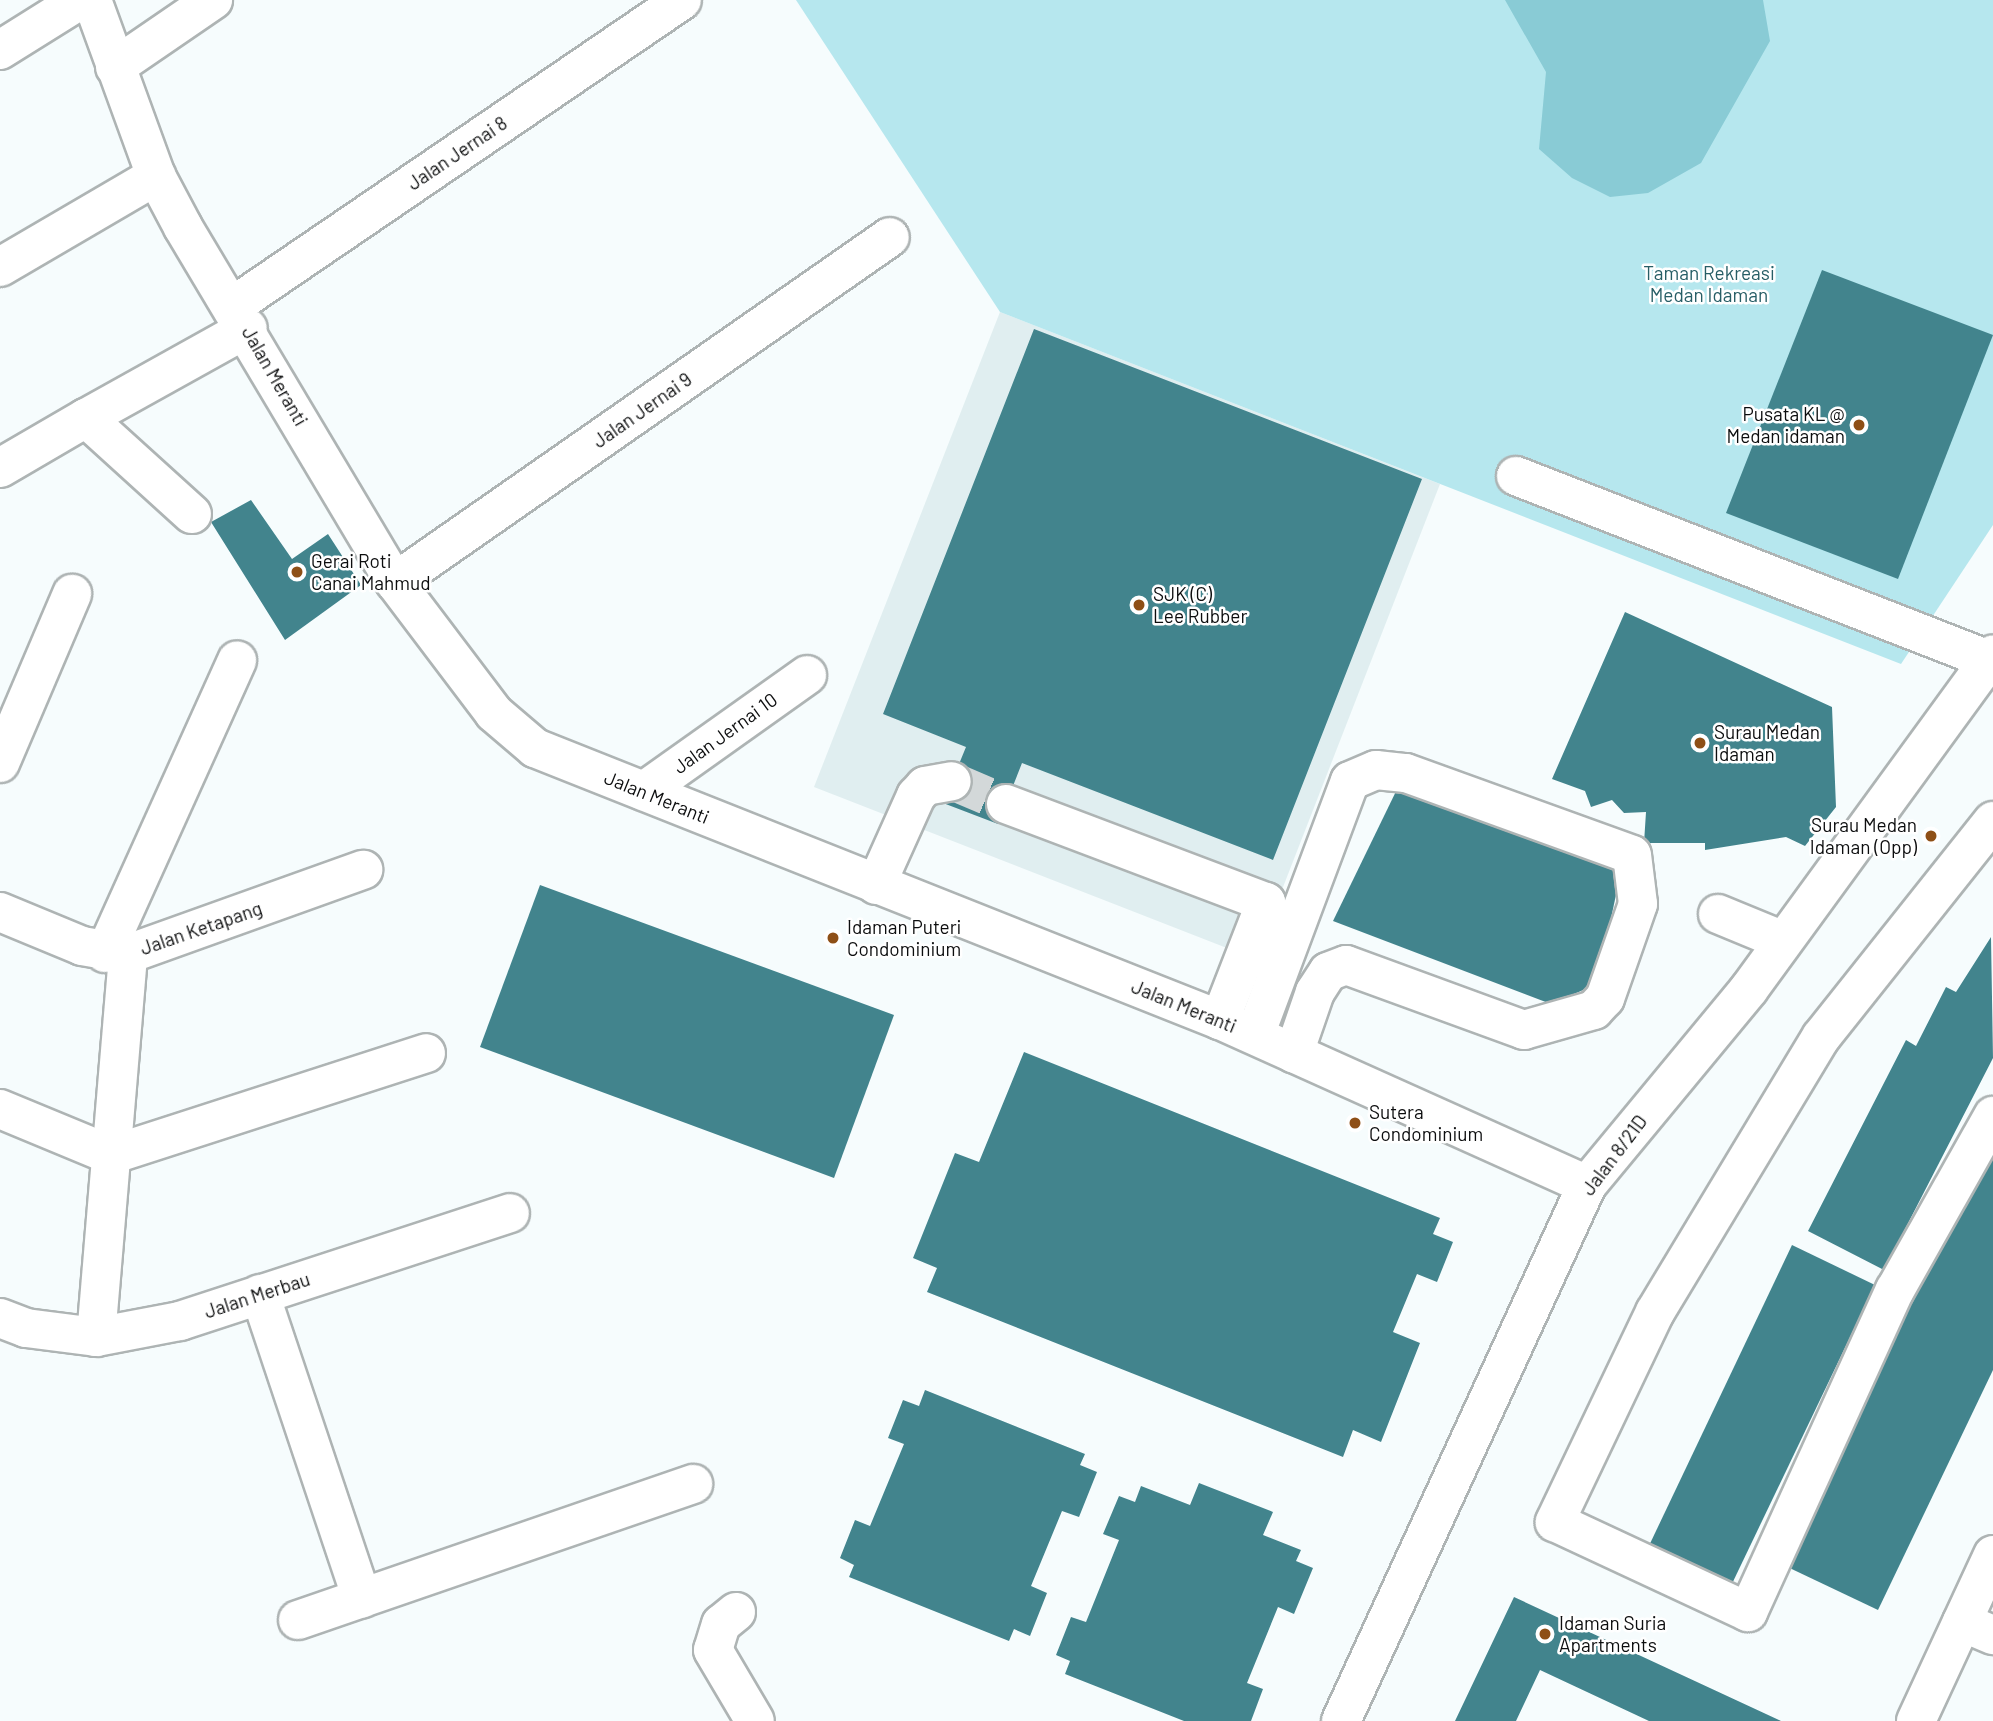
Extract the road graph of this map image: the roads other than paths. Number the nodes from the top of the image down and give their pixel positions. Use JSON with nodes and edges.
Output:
{"nodes":[{"id":1,"x":80,"y":0,"type":"edge"},
{"id":2,"x":92,"y":0,"type":"edge"},
{"id":3,"x":213,"y":0,"type":"edge"},
{"id":4,"x":681,"y":0,"type":"edge"},
{"id":5,"x":0,"y":50,"type":"edge"},
{"id":6,"x":115,"y":67,"type":"junction"},
{"id":7,"x":156,"y":177,"type":"junction"},
{"id":8,"x":890,"y":237,"type":"dead end"},
{"id":9,"x":0,"y":267,"type":"edge"},
{"id":10,"x":240,"y":317,"type":"junction"},
{"id":11,"x":86,"y":418,"type":"junction"},
{"id":12,"x":0,"y":468,"type":"edge"},
{"id":13,"x":1516,"y":476,"type":"dead end"},
{"id":14,"x":192,"y":514,"type":"dead end"},
{"id":15,"x":395,"y":582,"type":"junction"},
{"id":16,"x":72,"y":594,"type":"dead end"},
{"id":17,"x":237,"y":660,"type":"dead end"},
{"id":18,"x":807,"y":675,"type":"dead end"},
{"id":19,"x":1986,"y":680,"type":"edge"},
{"id":20,"x":0,"y":763,"type":"edge"},
{"id":21,"x":952,"y":781,"type":"tunnel mouth"},
{"id":22,"x":644,"y":791,"type":"junction"},
{"id":23,"x":1006,"y":804,"type":"tunnel mouth"},
{"id":24,"x":1993,"y":821,"type":"edge"},
{"id":25,"x":363,"y":870,"type":"dead end"},
{"id":26,"x":876,"y":885,"type":"junction"},
{"id":27,"x":0,"y":912,"type":"edge"},
{"id":28,"x":1718,"y":914,"type":"dead end"},
{"id":29,"x":1781,"y":940,"type":"junction"},
{"id":30,"x":116,"y":953,"type":"junction"},
{"id":31,"x":1220,"y":1020,"type":"junction"},
{"id":32,"x":1255,"y":1035,"type":"junction"},
{"id":33,"x":426,"y":1053,"type":"dead end"},
{"id":34,"x":1294,"y":1053,"type":"junction"},
{"id":35,"x":0,"y":1110,"type":"edge"},
{"id":36,"x":1993,"y":1116,"type":"edge"},
{"id":37,"x":111,"y":1155,"type":"junction"},
{"id":38,"x":1587,"y":1185,"type":"junction"},
{"id":39,"x":510,"y":1213,"type":"dead end"},
{"id":40,"x":260,"y":1294,"type":"junction"},
{"id":41,"x":0,"y":1318,"type":"edge"},
{"id":42,"x":96,"y":1337,"type":"junction"},
{"id":43,"x":693,"y":1484,"type":"dead end"},
{"id":44,"x":1993,"y":1555,"type":"edge"},
{"id":45,"x":362,"y":1598,"type":"junction"},
{"id":46,"x":736,"y":1612,"type":"dead end"},
{"id":47,"x":298,"y":1620,"type":"dead end"},
{"id":48,"x":1978,"y":1629,"type":"edge"},
{"id":49,"x":755,"y":1721,"type":"edge"},
{"id":50,"x":1341,"y":1721,"type":"edge"},
{"id":51,"x":1916,"y":1721,"type":"edge"}],
"edges":[{"from":1,"to":5,"type":"street"},
{"from":2,"to":6,"type":"street","name":"Jalan Meranti"},
{"from":3,"to":6,"type":"street"},
{"from":4,"to":10,"type":"street","name":"Jalan Jernai 8"},
{"from":6,"to":7,"type":"street","name":"Jalan Meranti"},
{"from":7,"to":9,"type":"street"},
{"from":7,"to":10,"type":"street","name":"Jalan Meranti"},
{"from":8,"to":15,"type":"street","name":"Jalan Jernai 9"},
{"from":10,"to":11,"type":"street","name":"Jalan Jernai 8"},
{"from":10,"to":15,"type":"street","name":"Jalan Meranti"},
{"from":11,"to":12,"type":"street","name":"Jalan Jernai 8"},
{"from":11,"to":14,"type":"street"},
{"from":13,"to":19,"type":"street"},
{"from":15,"to":22,"type":"street","name":"Jalan Meranti"},
{"from":16,"to":20,"type":"street"},
{"from":17,"to":30,"type":"street"},
{"from":18,"to":22,"type":"street","name":"Jalan Jernai 10"},
{"from":19,"to":29,"type":"street","name":"Jalan 8/21D"},
{"from":21,"to":26,"type":"street"},
{"from":22,"to":26,"type":"street","name":"Jalan Meranti"},
{"from":23,"to":31,"type":"street"},
{"from":24,"to":36,"type":"street"},
{"from":25,"to":30,"type":"street","name":"Jalan Ketapang"},
{"from":26,"to":31,"type":"street","name":"Jalan Meranti"},
{"from":27,"to":30,"type":"street"},
{"from":28,"to":29,"type":"street"},
{"from":29,"to":38,"type":"street","name":"Jalan 8/21D"},
{"from":30,"to":37,"type":"street"},
{"from":31,"to":32,"type":"street","name":"Jalan Meranti"},
{"from":32,"to":34,"type":"street","name":"Jalan Meranti"},
{"from":32,"to":34,"type":"street"},
{"from":33,"to":37,"type":"street"},
{"from":34,"to":38,"type":"street","name":"Jalan Meranti"},
{"from":35,"to":37,"type":"street"},
{"from":37,"to":42,"type":"street"},
{"from":38,"to":50,"type":"street","name":"Jalan 8/21D"},
{"from":39,"to":40,"type":"street","name":"Jalan Merbau"},
{"from":40,"to":42,"type":"street","name":"Jalan Merbau"},
{"from":40,"to":45,"type":"street"},
{"from":41,"to":42,"type":"street","name":"Jalan Merbau"},
{"from":43,"to":45,"type":"street"},
{"from":44,"to":48,"type":"street"},
{"from":45,"to":47,"type":"street"},
{"from":46,"to":49,"type":"street"},
{"from":48,"to":51,"type":"street"}]}
